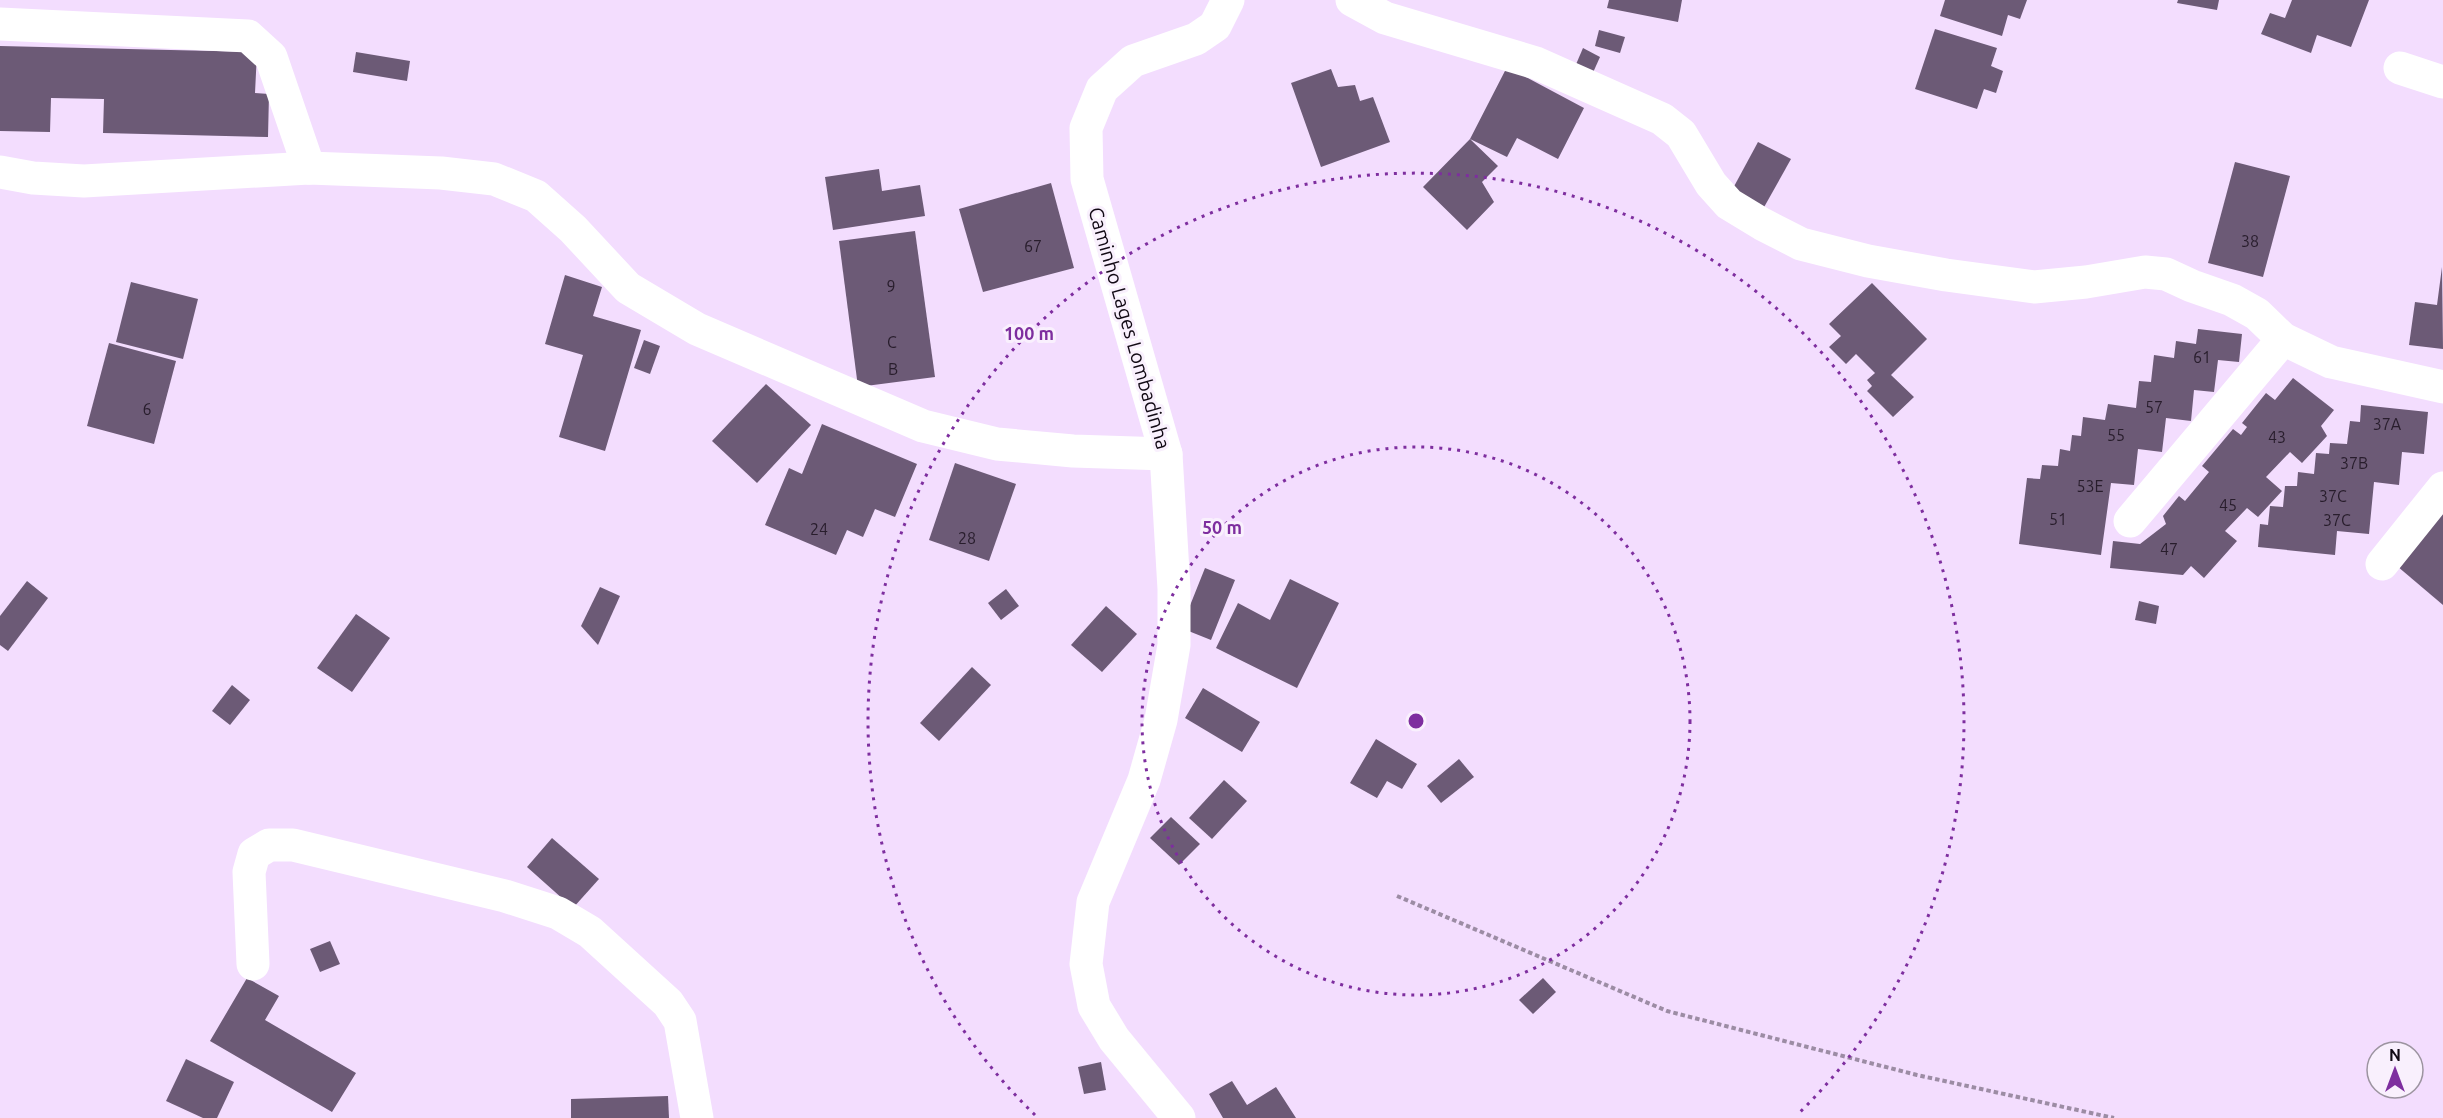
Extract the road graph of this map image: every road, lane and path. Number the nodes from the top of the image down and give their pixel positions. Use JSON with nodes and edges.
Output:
{"nodes":[{"id":1,"x":1228,"y":0,"type":"edge"},
{"id":2,"x":1352,"y":0,"type":"edge"},
{"id":3,"x":0,"y":24,"type":"edge"},
{"id":4,"x":2400,"y":68,"type":"dead end"},
{"id":5,"x":2443,"y":82,"type":"edge"},
{"id":6,"x":309,"y":168,"type":"junction"},
{"id":7,"x":0,"y":172,"type":"edge"},
{"id":8,"x":2283,"y":339,"type":"junction"},
{"id":9,"x":2443,"y":387,"type":"edge"},
{"id":10,"x":1166,"y":454,"type":"junction"},
{"id":11,"x":2443,"y":488,"type":"edge"},
{"id":12,"x":2130,"y":521,"type":"dead end"},
{"id":13,"x":2382,"y":564,"type":"dead end"},
{"id":14,"x":1397,"y":896,"type":"dead end"},
{"id":15,"x":253,"y":964,"type":"dead end"},
{"id":16,"x":697,"y":1118,"type":"edge"},
{"id":17,"x":1179,"y":1118,"type":"edge"},
{"id":18,"x":2114,"y":1118,"type":"edge"}],
"edges":[{"from":1,"to":10,"type":"street","name":"Caminho Lages Lombadinha"},
{"from":2,"to":8,"type":"street"},
{"from":3,"to":6,"type":"street"},
{"from":4,"to":5,"type":"street"},
{"from":6,"to":7,"type":"street"},
{"from":6,"to":10,"type":"street"},
{"from":8,"to":9,"type":"street"},
{"from":8,"to":12,"type":"street"},
{"from":10,"to":17,"type":"street","name":"Caminho Lages Lombadinha"},
{"from":11,"to":13,"type":"street"},
{"from":14,"to":18,"type":"path"},
{"from":15,"to":16,"type":"street"}]}
